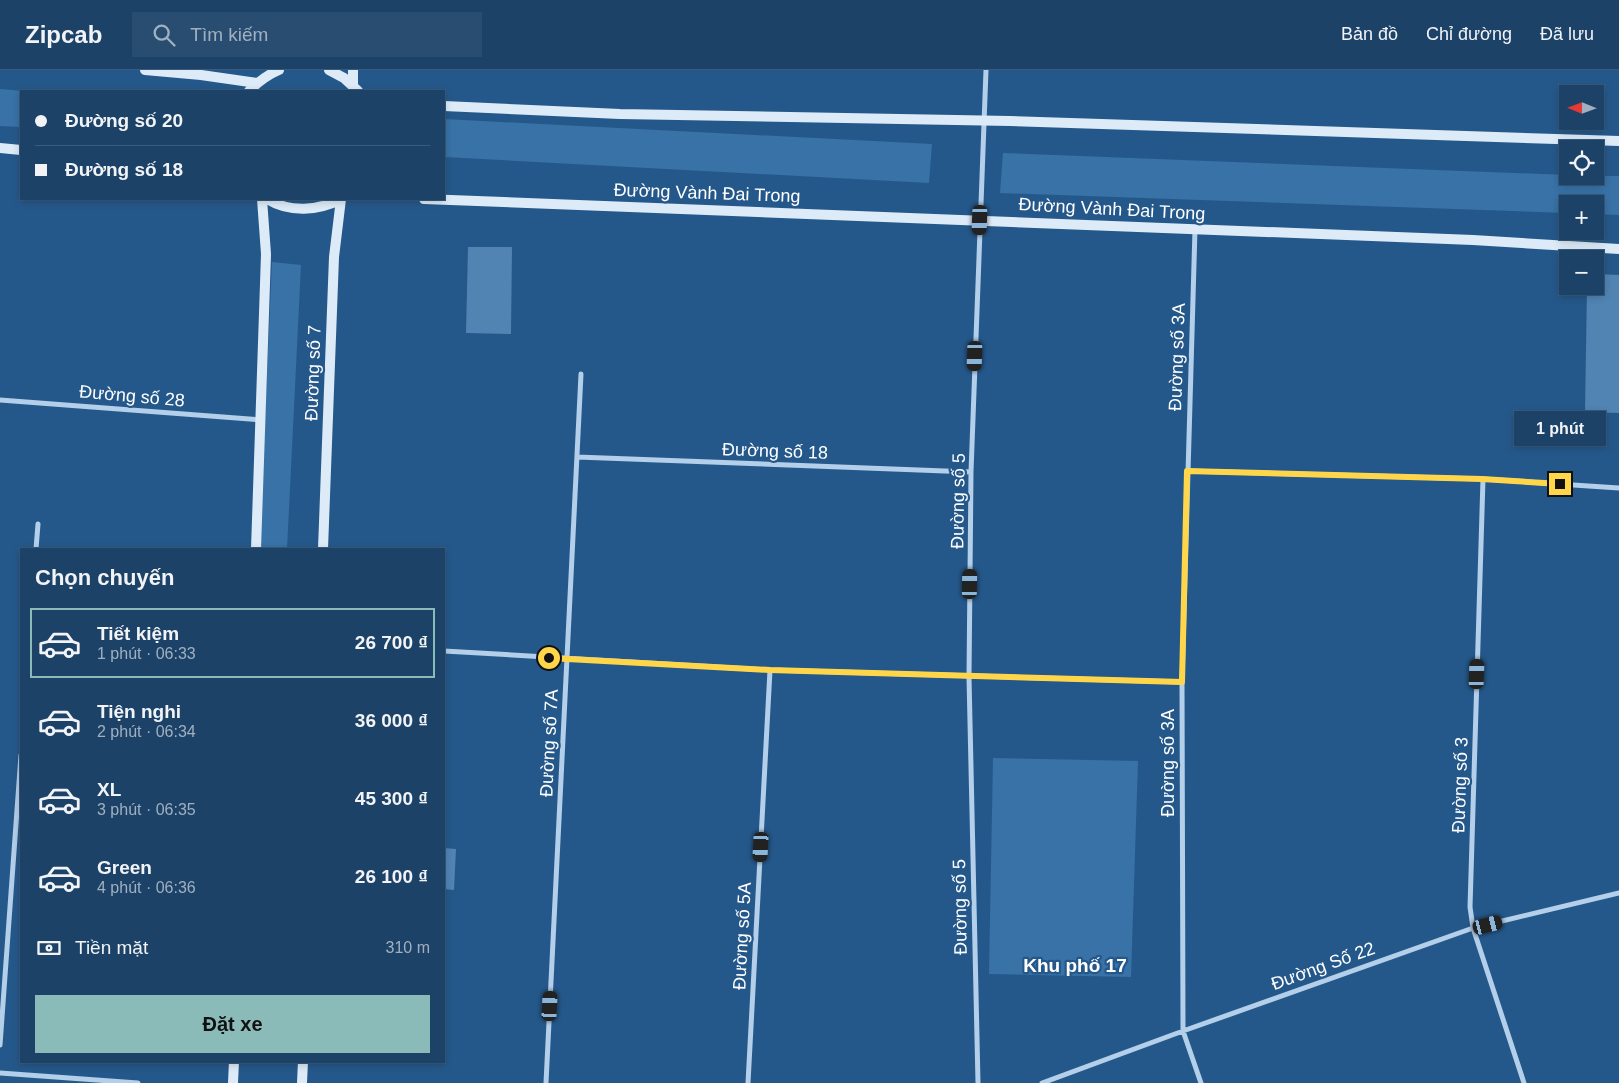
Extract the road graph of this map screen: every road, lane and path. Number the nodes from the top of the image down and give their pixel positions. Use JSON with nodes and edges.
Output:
{"nodes":[{"id":1,"x":145,"y":70,"type":"edge"},
{"id":2,"x":329,"y":70,"type":"edge"},
{"id":3,"x":353,"y":70,"type":"edge"},
{"id":4,"x":986,"y":70,"type":"edge"},
{"id":5,"x":272,"y":71,"type":"edge"},
{"id":6,"x":257,"y":83,"type":"junction"},
{"id":7,"x":356,"y":88,"type":"edge"},
{"id":8,"x":250,"y":90,"type":"edge"},
{"id":9,"x":445,"y":106,"type":"edge"},
{"id":10,"x":984,"y":121,"type":"junction"},
{"id":11,"x":1619,"y":141,"type":"edge"},
{"id":12,"x":0,"y":148,"type":"edge"},
{"id":13,"x":20,"y":150,"type":"edge"},
{"id":14,"x":262,"y":200,"type":"edge"},
{"id":15,"x":269,"y":200,"type":"edge"},
{"id":16,"x":339,"y":200,"type":"edge"},
{"id":17,"x":341,"y":200,"type":"edge"},
{"id":18,"x":445,"y":200,"type":"edge"},
{"id":19,"x":980,"y":220,"type":"junction"},
{"id":20,"x":1195,"y":229,"type":"junction"},
{"id":21,"x":1619,"y":249,"type":"edge"},
{"id":22,"x":581,"y":374,"type":"dead end"},
{"id":23,"x":0,"y":400,"type":"edge"},
{"id":24,"x":261,"y":420,"type":"junction"},
{"id":25,"x":577,"y":456,"type":"junction"},
{"id":26,"x":1187,"y":471,"type":"junction"},
{"id":27,"x":971,"y":472,"type":"junction"},
{"id":28,"x":1482,"y":479,"type":"junction"},
{"id":29,"x":1619,"y":488,"type":"edge"},
{"id":30,"x":38,"y":524,"type":"dead end"},
{"id":31,"x":36,"y":548,"type":"edge"},
{"id":32,"x":256,"y":548,"type":"edge"},
{"id":33,"x":323,"y":548,"type":"edge"},
{"id":34,"x":445,"y":651,"type":"edge"},
{"id":35,"x":567,"y":659,"type":"junction"},
{"id":36,"x":770,"y":670,"type":"junction"},
{"id":37,"x":969,"y":677,"type":"junction"},
{"id":38,"x":1182,"y":682,"type":"junction"},
{"id":39,"x":20,"y":769,"type":"edge"},
{"id":40,"x":1619,"y":893,"type":"edge"},
{"id":41,"x":1472,"y":928,"type":"junction"},
{"id":42,"x":1183,"y":1031,"type":"junction"},
{"id":43,"x":0,"y":1045,"type":"edge"},
{"id":44,"x":234,"y":1063,"type":"edge"},
{"id":45,"x":303,"y":1063,"type":"edge"},
{"id":46,"x":0,"y":1073,"type":"edge"},
{"id":47,"x":138,"y":1083,"type":"edge"},
{"id":48,"x":233,"y":1083,"type":"edge"},
{"id":49,"x":302,"y":1083,"type":"edge"},
{"id":50,"x":546,"y":1083,"type":"edge"},
{"id":51,"x":748,"y":1083,"type":"edge"},
{"id":52,"x":978,"y":1083,"type":"edge"},
{"id":53,"x":1042,"y":1083,"type":"edge"},
{"id":54,"x":1201,"y":1083,"type":"edge"},
{"id":55,"x":1524,"y":1083,"type":"edge"}],
"edges":[{"from":1,"to":6,"type":"street"},
{"from":2,"to":7,"type":"street"},
{"from":3,"to":7,"type":"street"},
{"from":4,"to":10,"type":"street","name":"Đường số 5"},
{"from":5,"to":6,"type":"street"},
{"from":6,"to":8,"type":"street"},
{"from":9,"to":10,"type":"street"},
{"from":10,"to":11,"type":"street"},
{"from":10,"to":19,"type":"street","name":"Đường số 5"},
{"from":12,"to":13,"type":"street"},
{"from":14,"to":24,"type":"street"},
{"from":15,"to":16,"type":"street"},
{"from":17,"to":33,"type":"street","name":"Đường số 7"},
{"from":18,"to":19,"type":"street","name":"Đường Vành Đai Trong"},
{"from":19,"to":20,"type":"street","name":"Đường Vành Đai Trong"},
{"from":19,"to":27,"type":"street","name":"Đường số 5"},
{"from":20,"to":21,"type":"street","name":"Đường Vành Đai Trong"},
{"from":20,"to":26,"type":"street","name":"Đường số 3A"},
{"from":22,"to":25,"type":"street","name":"Đường số 7A"},
{"from":23,"to":24,"type":"street","name":"Đường số 28"},
{"from":24,"to":32,"type":"street"},
{"from":25,"to":27,"type":"street","name":"Đường số 18"},
{"from":25,"to":35,"type":"street","name":"Đường số 7A"},
{"from":26,"to":28,"type":"street"},
{"from":26,"to":38,"type":"street","name":"Đường số 3A"},
{"from":27,"to":37,"type":"street","name":"Đường số 5"},
{"from":28,"to":29,"type":"street"},
{"from":28,"to":41,"type":"street","name":"Đường số 3"},
{"from":30,"to":31,"type":"street"},
{"from":34,"to":35,"type":"street"},
{"from":35,"to":36,"type":"street"},
{"from":35,"to":50,"type":"street","name":"Đường số 7A"},
{"from":36,"to":37,"type":"street"},
{"from":36,"to":51,"type":"street","name":"Đường số 5A"},
{"from":37,"to":38,"type":"street"},
{"from":37,"to":52,"type":"street","name":"Đường số 5"},
{"from":38,"to":42,"type":"street","name":"Đường số 3A"},
{"from":39,"to":43,"type":"street"},
{"from":40,"to":41,"type":"street","name":"Đường Số 22"},
{"from":41,"to":42,"type":"street","name":"Đường Số 22"},
{"from":41,"to":55,"type":"street","name":"Đường số 3"},
{"from":42,"to":53,"type":"street","name":"Đường Số 22"},
{"from":42,"to":54,"type":"street","name":"Đường số 3A"},
{"from":44,"to":48,"type":"street"},
{"from":45,"to":49,"type":"street"},
{"from":46,"to":47,"type":"street"}]}
